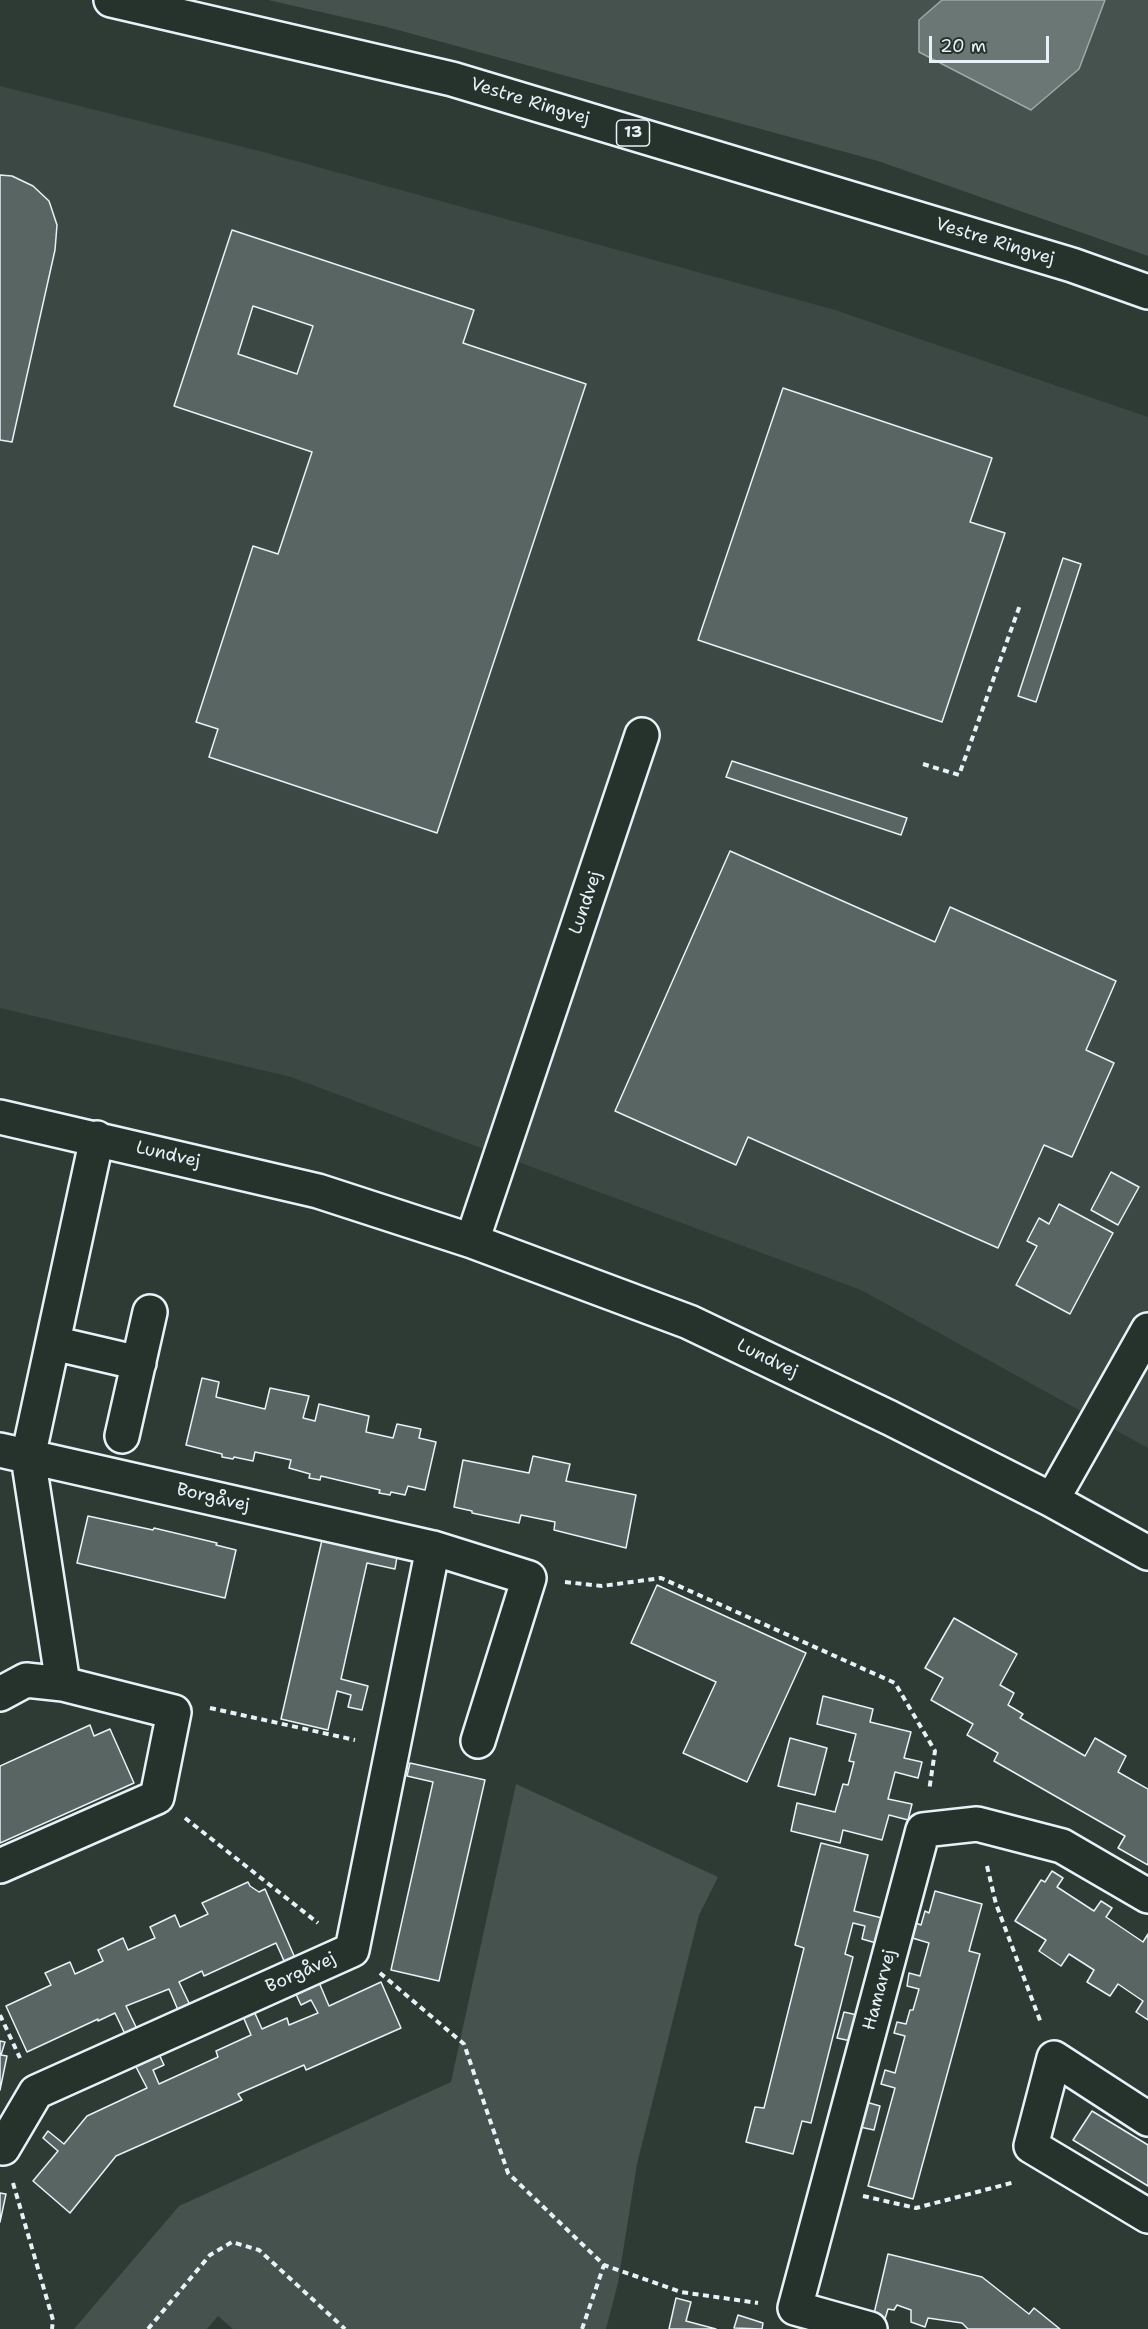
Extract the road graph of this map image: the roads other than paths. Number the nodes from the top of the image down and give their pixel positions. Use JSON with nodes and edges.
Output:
{"nodes":[{"id":1,"x":111,"y":0,"type":"edge"},
{"id":2,"x":1148,"y":292,"type":"edge"},
{"id":3,"x":642,"y":735,"type":"dead end"},
{"id":4,"x":0,"y":1117,"type":"edge"},
{"id":5,"x":97,"y":1138,"type":"junction"},
{"id":6,"x":472,"y":1241,"type":"junction"},
{"id":7,"x":150,"y":1312,"type":"dead end"},
{"id":8,"x":1148,"y":1330,"type":"edge"},
{"id":9,"x":53,"y":1343,"type":"junction"},
{"id":10,"x":139,"y":1363,"type":"junction"},
{"id":11,"x":1137,"y":1375,"type":"edge"},
{"id":12,"x":122,"y":1436,"type":"dead end"},
{"id":13,"x":14,"y":1453,"type":"edge"},
{"id":14,"x":1052,"y":1500,"type":"junction"},
{"id":15,"x":433,"y":1548,"type":"junction"},
{"id":16,"x":1148,"y":1553,"type":"edge"},
{"id":17,"x":63,"y":1684,"type":"junction"},
{"id":18,"x":0,"y":1694,"type":"edge"},
{"id":19,"x":478,"y":1742,"type":"dead end"},
{"id":20,"x":0,"y":1866,"type":"edge"},
{"id":21,"x":1148,"y":1896,"type":"edge"},
{"id":22,"x":1148,"y":2119,"type":"edge"},
{"id":23,"x":1,"y":2147,"type":"edge"},
{"id":24,"x":1148,"y":2216,"type":"edge"},
{"id":25,"x":870,"y":2329,"type":"edge"}],
"edges":[{"from":1,"to":2,"type":"street","name":"Vestre Ringvej","number":"13"},
{"from":3,"to":6,"type":"street","name":"Lundvej"},
{"from":4,"to":5,"type":"street","name":"Lundvej"},
{"from":5,"to":6,"type":"street","name":"Lundvej"},
{"from":5,"to":9,"type":"street"},
{"from":6,"to":14,"type":"street","name":"Lundvej"},
{"from":7,"to":10,"type":"street"},
{"from":8,"to":11,"type":"street"},
{"from":9,"to":10,"type":"street"},
{"from":9,"to":13,"type":"street"},
{"from":10,"to":12,"type":"street"},
{"from":11,"to":14,"type":"street"},
{"from":13,"to":15,"type":"street","name":"Borgåvej"},
{"from":13,"to":17,"type":"street"},
{"from":14,"to":16,"type":"street","name":"Lundvej"},
{"from":15,"to":19,"type":"street","name":"Borgåvej"},
{"from":15,"to":23,"type":"street","name":"Borgåvej"},
{"from":17,"to":18,"type":"street"},
{"from":17,"to":20,"type":"street"},
{"from":21,"to":25,"type":"street","name":"Hamarvej"},
{"from":22,"to":24,"type":"street"}]}
